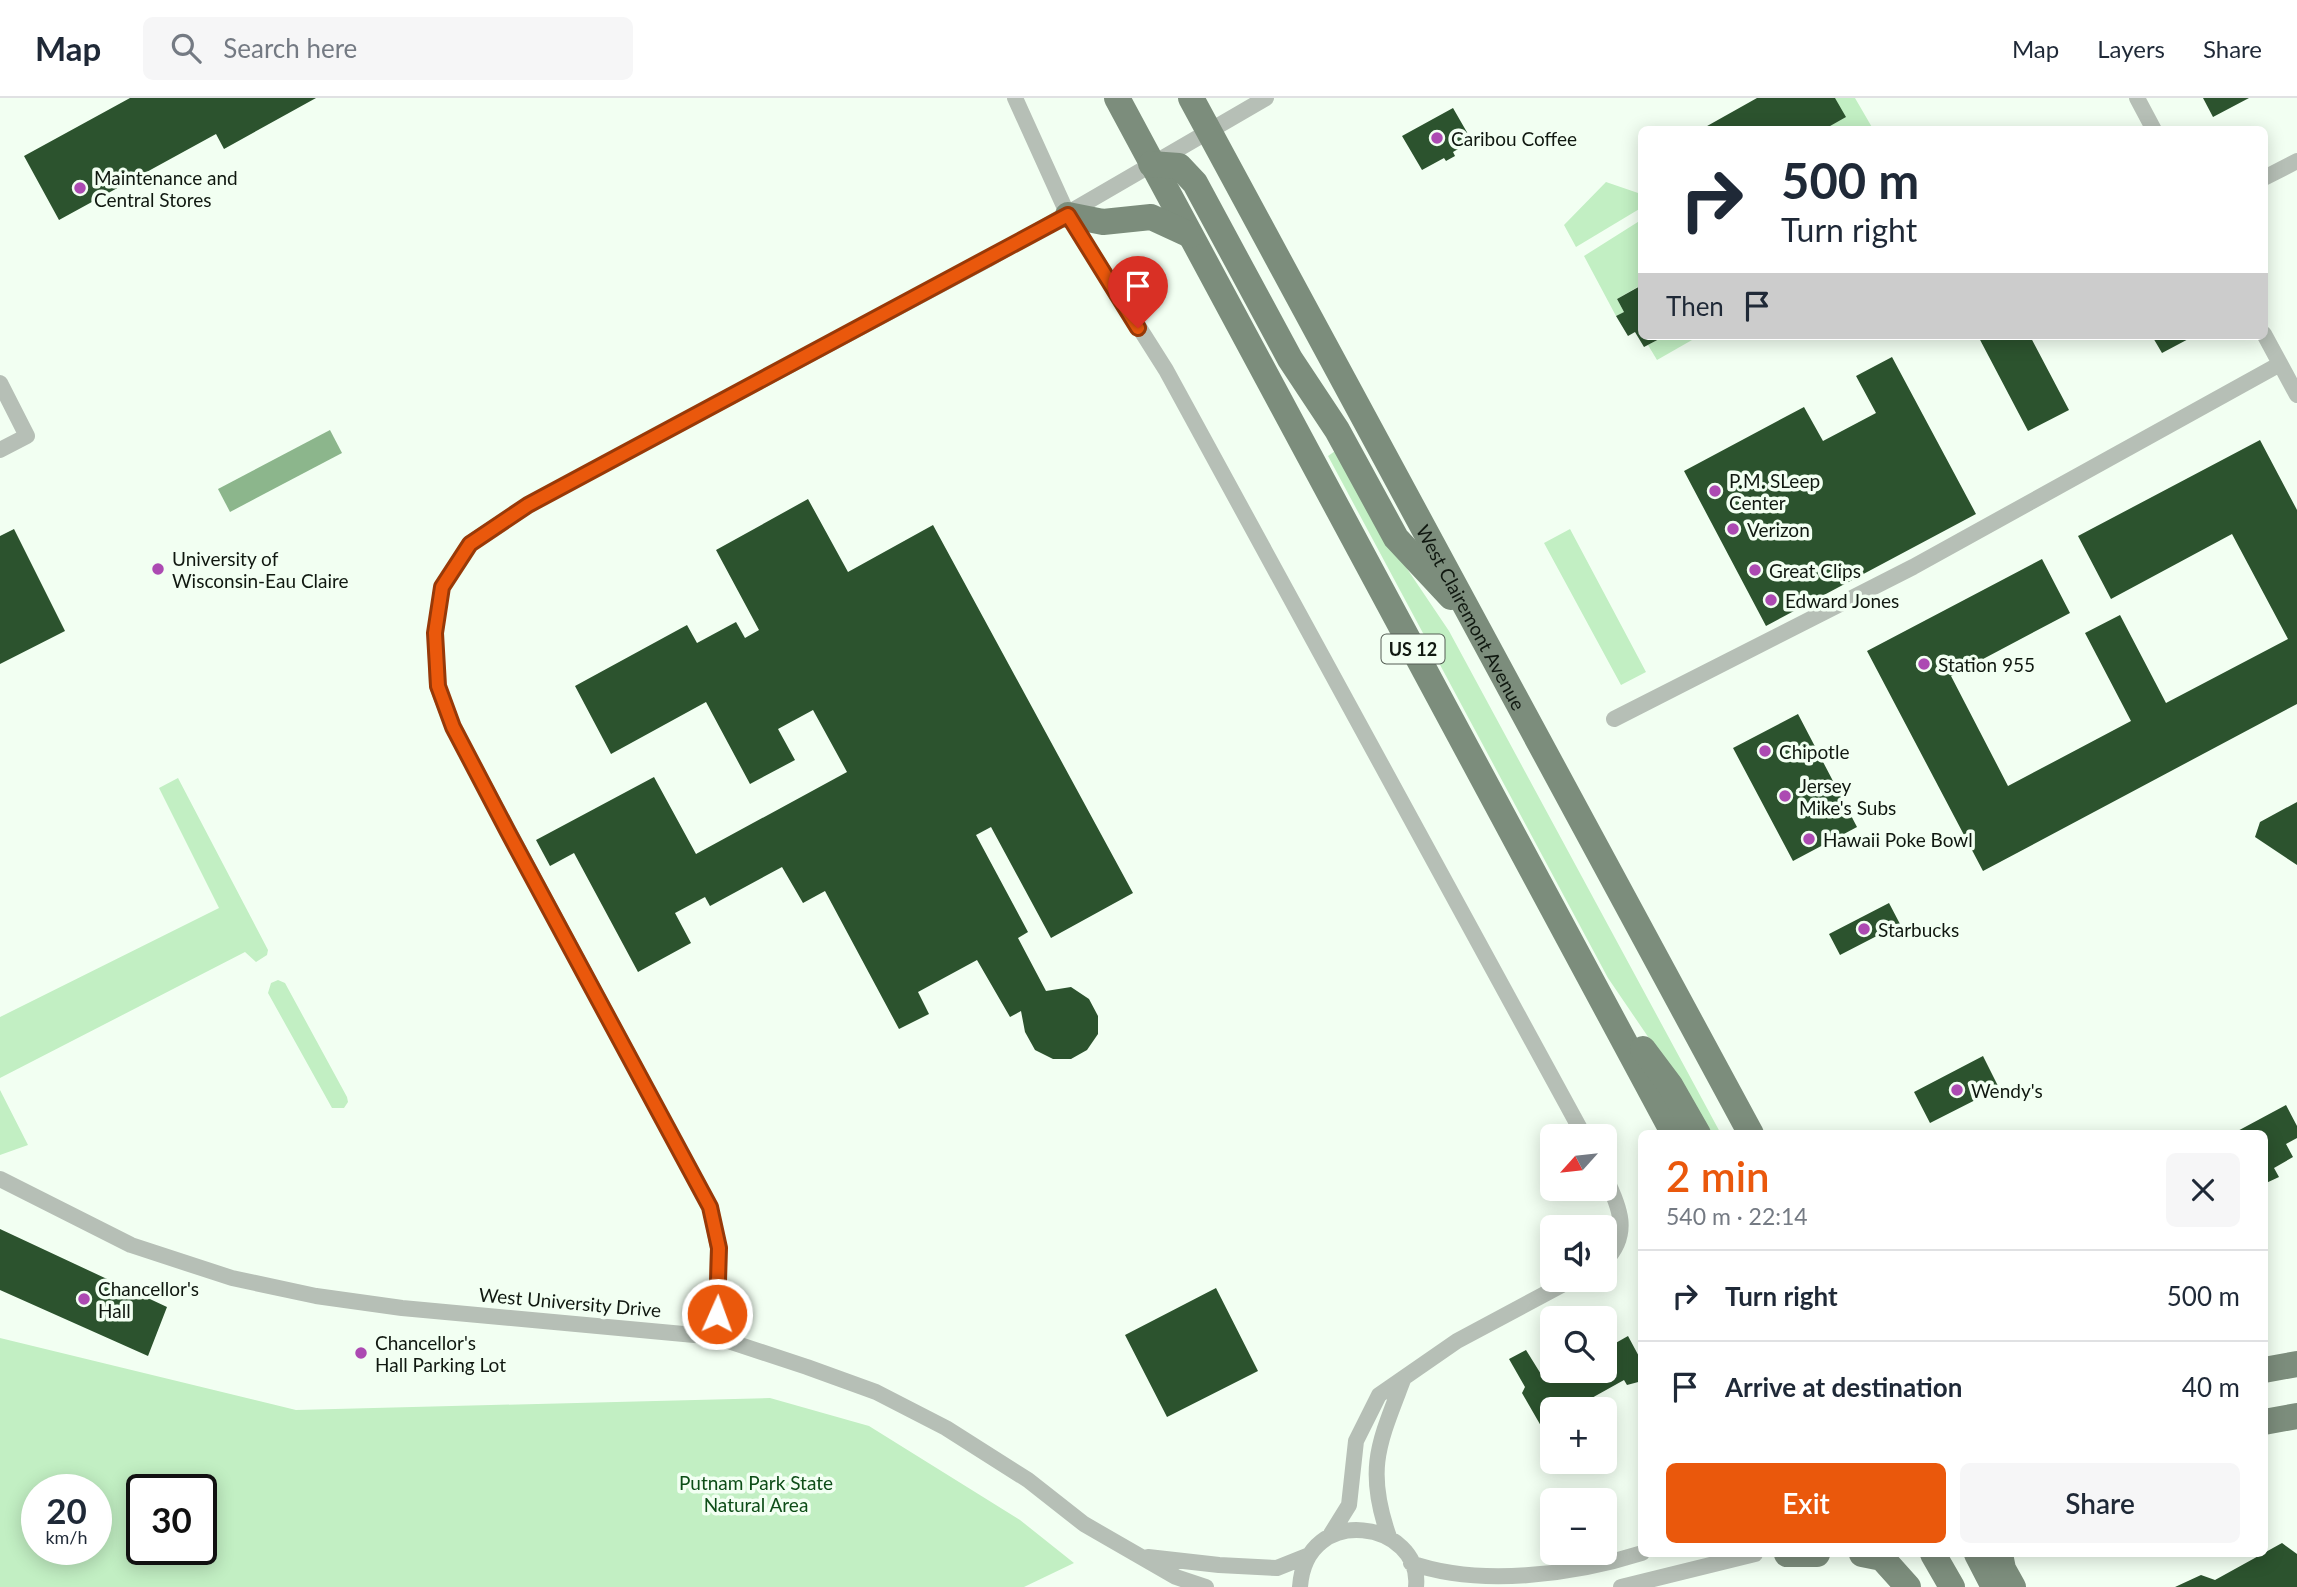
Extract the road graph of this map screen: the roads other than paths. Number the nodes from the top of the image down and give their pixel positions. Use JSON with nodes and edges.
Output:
{"nodes":[{"id":1,"x":1015,"y":98,"type":"edge"},
{"id":2,"x":1117,"y":98,"type":"edge"},
{"id":3,"x":1191,"y":98,"type":"edge"},
{"id":4,"x":1266,"y":98,"type":"edge"},
{"id":5,"x":2137,"y":98,"type":"edge"},
{"id":6,"x":2152,"y":126,"type":"edge"},
{"id":7,"x":1208,"y":131,"type":"junction"},
{"id":8,"x":2297,"y":161,"type":"edge"},
{"id":9,"x":1151,"y":164,"type":"junction"},
{"id":10,"x":2268,"y":176,"type":"edge"},
{"id":11,"x":1068,"y":215,"type":"junction"},
{"id":12,"x":1190,"y":235,"type":"junction"},
{"id":13,"x":2267,"y":340,"type":"edge"},
{"id":14,"x":2280,"y":364,"type":"junction"},
{"id":15,"x":0,"y":383,"type":"edge"},
{"id":16,"x":2297,"y":395,"type":"edge"},
{"id":17,"x":0,"y":450,"type":"edge"},
{"id":18,"x":1476,"y":624,"type":"junction"},
{"id":19,"x":1614,"y":719,"type":"dead end"},
{"id":20,"x":1606,"y":1006,"type":"junction"},
{"id":21,"x":1577,"y":1124,"type":"edge"},
{"id":22,"x":1672,"y":1130,"type":"edge"},
{"id":23,"x":1696,"y":1130,"type":"edge"},
{"id":24,"x":1749,"y":1130,"type":"edge"},
{"id":25,"x":0,"y":1178,"type":"edge"},
{"id":26,"x":1616,"y":1201,"type":"edge"},
{"id":27,"x":1617,"y":1246,"type":"edge"},
{"id":28,"x":1549,"y":1292,"type":"edge"},
{"id":29,"x":716,"y":1337,"type":"junction"},
{"id":30,"x":2297,"y":1364,"type":"edge"},
{"id":31,"x":2268,"y":1369,"type":"edge"},
{"id":32,"x":1403,"y":1380,"type":"junction"},
{"id":33,"x":2297,"y":1416,"type":"edge"},
{"id":34,"x":2268,"y":1421,"type":"edge"},
{"id":35,"x":1331,"y":1534,"type":"junction"},
{"id":36,"x":1389,"y":1537,"type":"junction"},
{"id":37,"x":1638,"y":1554,"type":"edge"},
{"id":38,"x":1307,"y":1556,"type":"junction"},
{"id":39,"x":1146,"y":1557,"type":"junction"},
{"id":40,"x":1743,"y":1557,"type":"edge"},
{"id":41,"x":1877,"y":1557,"type":"edge"},
{"id":42,"x":1896,"y":1557,"type":"edge"},
{"id":43,"x":1935,"y":1557,"type":"edge"},
{"id":44,"x":1979,"y":1557,"type":"edge"},
{"id":45,"x":2001,"y":1557,"type":"edge"},
{"id":46,"x":1411,"y":1563,"type":"junction"},
{"id":47,"x":1206,"y":1587,"type":"edge"},
{"id":48,"x":1300,"y":1587,"type":"edge"},
{"id":49,"x":1416,"y":1587,"type":"edge"},
{"id":50,"x":1621,"y":1587,"type":"edge"},
{"id":51,"x":1910,"y":1587,"type":"edge"},
{"id":52,"x":1952,"y":1587,"type":"edge"},
{"id":53,"x":1994,"y":1587,"type":"edge"},
{"id":54,"x":2012,"y":1587,"type":"edge"}],
"edges":[{"from":1,"to":11,"type":"street"},
{"from":2,"to":9,"type":"main road","number":"US 12"},
{"from":3,"to":7,"type":"main road","name":"West Clairemont Avenue"},
{"from":4,"to":7,"type":"street"},
{"from":5,"to":6,"type":"street"},
{"from":7,"to":9,"type":"street"},
{"from":7,"to":18,"type":"main road","name":"West Clairemont Avenue"},
{"from":8,"to":10,"type":"street"},
{"from":9,"to":11,"type":"street"},
{"from":9,"to":12,"type":"main road","number":"US 12"},
{"from":9,"to":18,"type":"main road"},
{"from":11,"to":12,"type":"main road"},
{"from":11,"to":21,"type":"street"},
{"from":11,"to":29,"type":"street"},
{"from":12,"to":20,"type":"main road","number":"US 12"},
{"from":13,"to":14,"type":"street"},
{"from":14,"to":16,"type":"street"},
{"from":14,"to":19,"type":"street"},
{"from":15,"to":17,"type":"street"},
{"from":18,"to":24,"type":"main road","name":"West Clairemont Avenue"},
{"from":20,"to":22,"type":"main road","number":"US 12"},
{"from":20,"to":23,"type":"main road"},
{"from":25,"to":29,"type":"street","name":"West University Drive"},
{"from":26,"to":27,"type":"street"},
{"from":28,"to":32,"type":"street"},
{"from":29,"to":39,"type":"street","name":"West University Drive"},
{"from":30,"to":31,"type":"main road"},
{"from":32,"to":35,"type":"street"},
{"from":32,"to":36,"type":"street"},
{"from":33,"to":34,"type":"main road"},
{"from":35,"to":36,"type":"street"},
{"from":35,"to":38,"type":"street"},
{"from":36,"to":46,"type":"street"},
{"from":37,"to":46,"type":"street"},
{"from":38,"to":39,"type":"street","name":"West University Drive"},
{"from":38,"to":48,"type":"street"},
{"from":39,"to":47,"type":"street","name":"West University Drive"},
{"from":40,"to":50,"type":"street"},
{"from":41,"to":51,"type":"main road"},
{"from":42,"to":51,"type":"main road"},
{"from":43,"to":52,"type":"main road"},
{"from":44,"to":53,"type":"main road"},
{"from":45,"to":54,"type":"main road"},
{"from":46,"to":49,"type":"street"}]}
